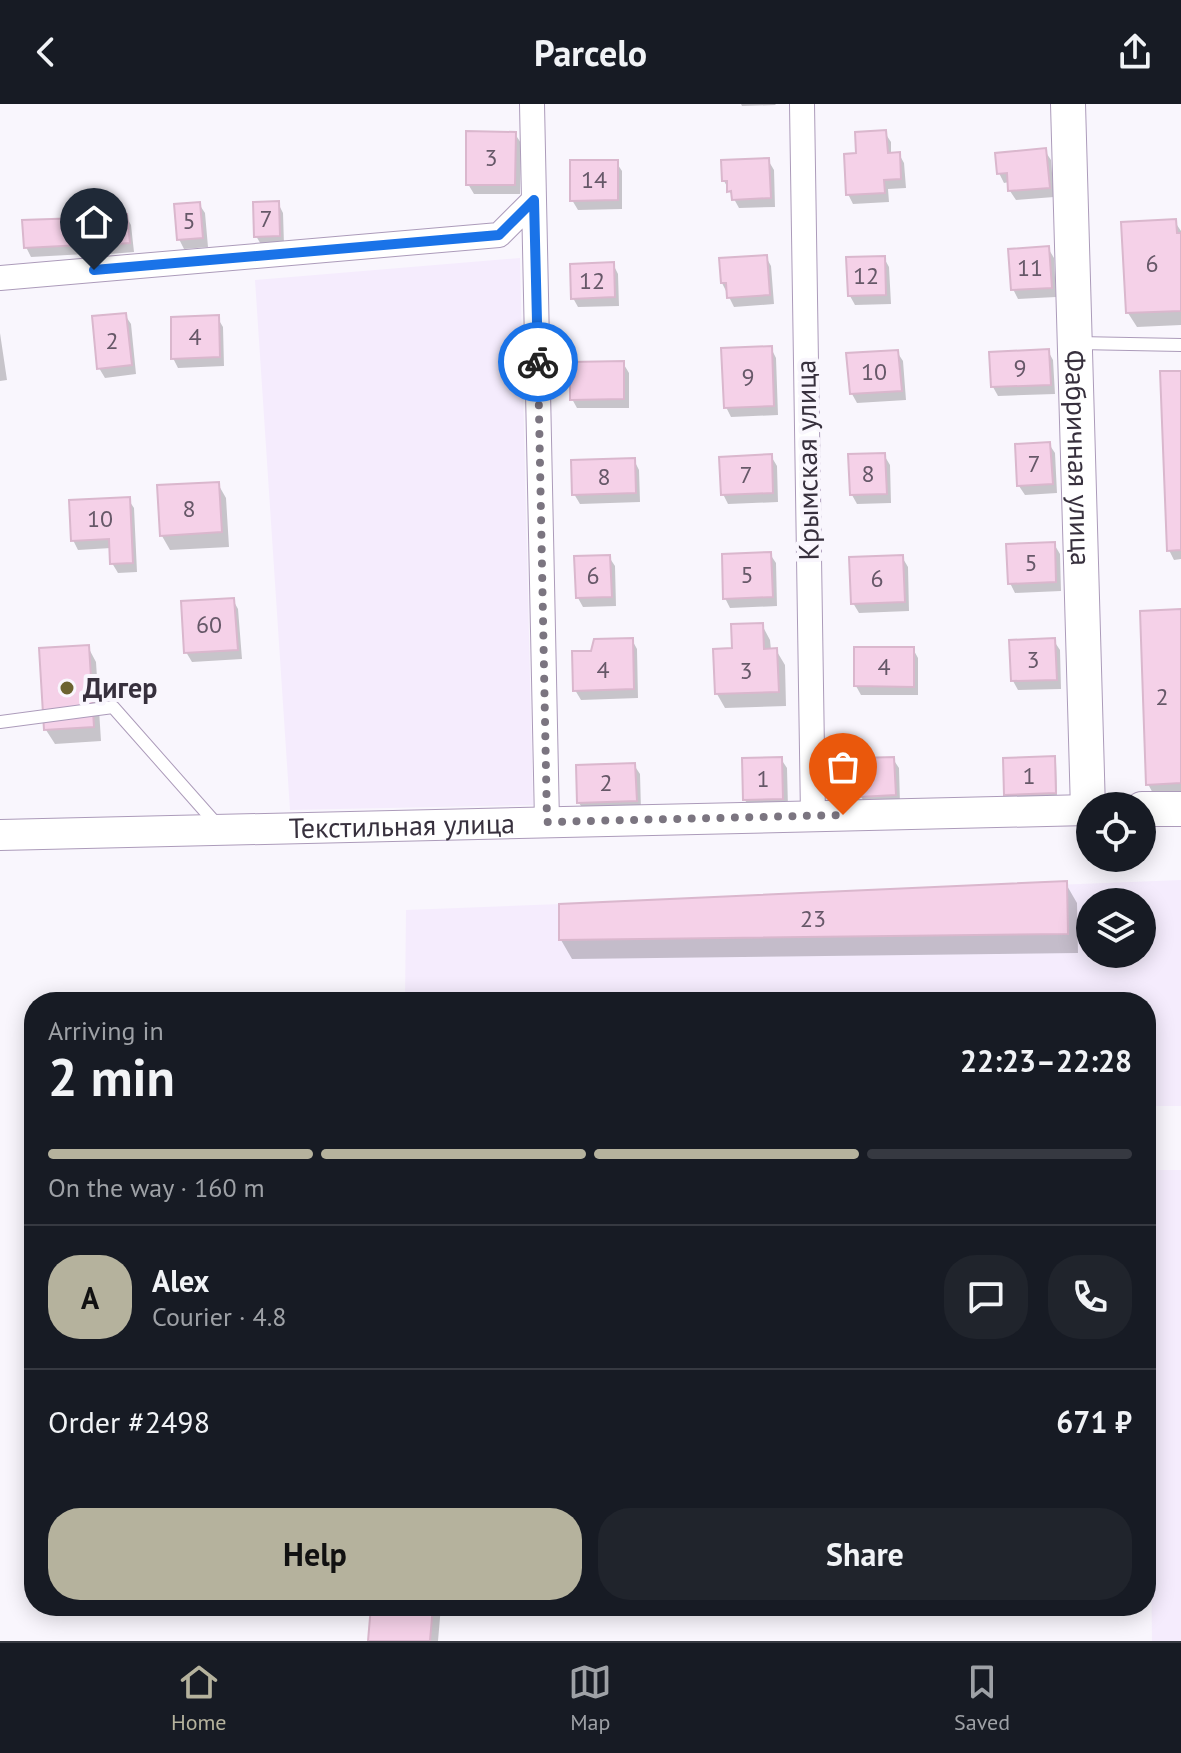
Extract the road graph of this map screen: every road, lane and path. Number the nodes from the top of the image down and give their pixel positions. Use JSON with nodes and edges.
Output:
{"nodes":[{"id":1,"x":532,"y":104,"type":"edge"},
{"id":2,"x":802,"y":104,"type":"edge"},
{"id":3,"x":1068,"y":104,"type":"edge"},
{"id":4,"x":534,"y":200,"type":"junction"},
{"id":5,"x":0,"y":278,"type":"edge"},
{"id":6,"x":1075,"y":343,"type":"junction"},
{"id":7,"x":1181,"y":345,"type":"edge"},
{"id":8,"x":0,"y":722,"type":"edge"},
{"id":9,"x":1088,"y":792,"type":"edge"},
{"id":10,"x":1156,"y":809,"type":"edge"},
{"id":11,"x":1181,"y":809,"type":"edge"},
{"id":12,"x":1076,"y":810,"type":"edge"},
{"id":13,"x":813,"y":816,"type":"junction"},
{"id":14,"x":547,"y":822,"type":"junction"},
{"id":15,"x":221,"y":830,"type":"junction"},
{"id":16,"x":0,"y":835,"type":"edge"}],
"edges":[{"from":1,"to":4,"type":"street"},
{"from":2,"to":13,"type":"street","name":"Крымская улица"},
{"from":3,"to":6,"type":"main road","name":"Фабричная улица"},
{"from":4,"to":5,"type":"street"},
{"from":4,"to":14,"type":"street"},
{"from":6,"to":7,"type":"lane"},
{"from":6,"to":9,"type":"main road","name":"Фабричная улица"},
{"from":8,"to":15,"type":"lane"},
{"from":10,"to":11,"type":"main road"},
{"from":12,"to":13,"type":"street","name":"Текстильная улица"},
{"from":13,"to":14,"type":"street","name":"Текстильная улица"},
{"from":14,"to":15,"type":"street","name":"Текстильная улица"},
{"from":15,"to":16,"type":"street","name":"Текстильная улица"}]}
